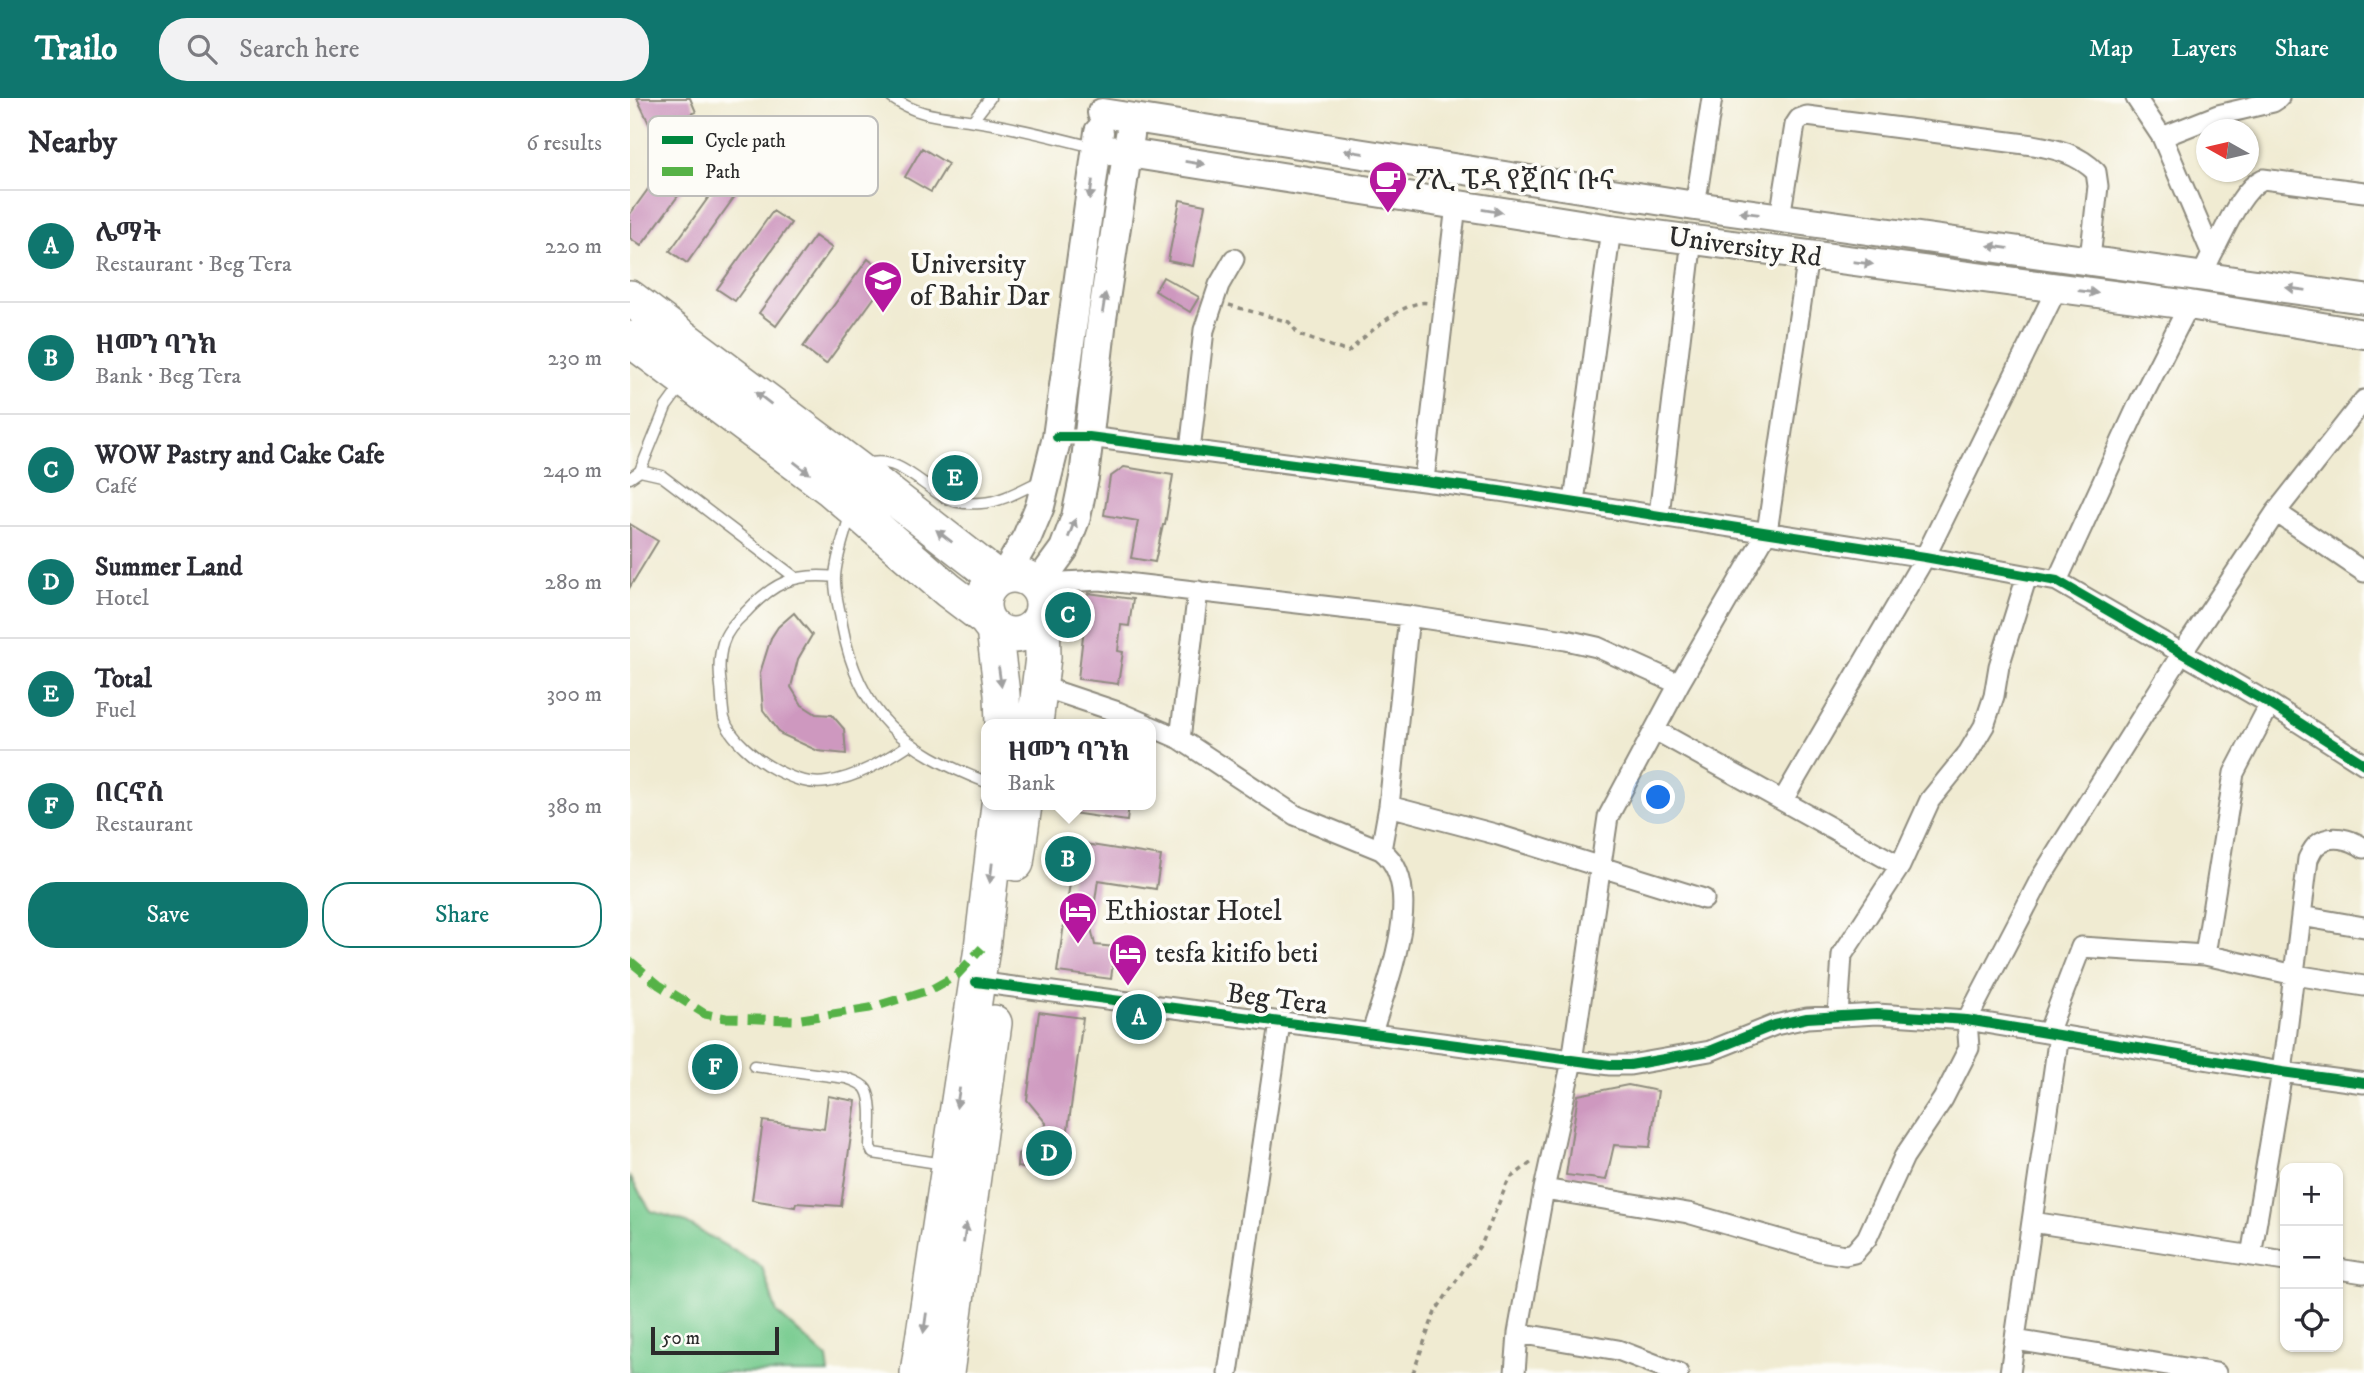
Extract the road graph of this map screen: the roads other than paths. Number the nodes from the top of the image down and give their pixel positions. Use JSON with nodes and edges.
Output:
{"nodes":[{"id":1,"x":891,"y":98,"type":"edge"},
{"id":2,"x":990,"y":98,"type":"edge"},
{"id":3,"x":1712,"y":98,"type":"edge"},
{"id":4,"x":2136,"y":98,"type":"edge"},
{"id":5,"x":2279,"y":98,"type":"edge"},
{"id":6,"x":1104,"y":106,"type":"edge"},
{"id":7,"x":1134,"y":108,"type":"edge"},
{"id":8,"x":973,"y":120,"type":"junction"},
{"id":9,"x":2162,"y":137,"type":"junction"},
{"id":10,"x":1097,"y":148,"type":"junction"},
{"id":11,"x":1127,"y":152,"type":"junction"},
{"id":12,"x":2364,"y":192,"type":"edge"},
{"id":13,"x":1456,"y":205,"type":"junction"},
{"id":14,"x":1695,"y":206,"type":"junction"},
{"id":15,"x":1780,"y":217,"type":"junction"},
{"id":16,"x":1611,"y":229,"type":"junction"},
{"id":17,"x":1692,"y":239,"type":"junction"},
{"id":18,"x":1808,"y":256,"type":"junction"},
{"id":19,"x":1234,"y":259,"type":"dead end"},
{"id":20,"x":2090,"y":259,"type":"junction"},
{"id":21,"x":2207,"y":265,"type":"junction"},
{"id":22,"x":2057,"y":288,"type":"junction"},
{"id":23,"x":630,"y":298,"type":"edge"},
{"id":24,"x":2364,"y":299,"type":"edge"},
{"id":25,"x":2189,"y":305,"type":"junction"},
{"id":26,"x":2364,"y":334,"type":"edge"},
{"id":27,"x":630,"y":339,"type":"edge"},
{"id":28,"x":697,"y":369,"type":"junction"},
{"id":29,"x":2364,"y":400,"type":"edge"},
{"id":30,"x":1057,"y":437,"type":"junction"},
{"id":31,"x":1089,"y":437,"type":"junction"},
{"id":32,"x":1190,"y":450,"type":"junction"},
{"id":33,"x":856,"y":468,"type":"junction"},
{"id":34,"x":640,"y":471,"type":"junction"},
{"id":35,"x":1049,"y":476,"type":"junction"},
{"id":36,"x":630,"y":478,"type":"edge"},
{"id":37,"x":1424,"y":480,"type":"junction"},
{"id":38,"x":1574,"y":502,"type":"junction"},
{"id":39,"x":852,"y":506,"type":"junction"},
{"id":40,"x":2276,"y":512,"type":"junction"},
{"id":41,"x":1659,"y":515,"type":"junction"},
{"id":42,"x":1768,"y":532,"type":"junction"},
{"id":43,"x":2335,"y":551,"type":"junction"},
{"id":44,"x":1925,"y":557,"type":"junction"},
{"id":45,"x":2364,"y":557,"type":"edge"},
{"id":46,"x":2364,"y":572,"type":"edge"},
{"id":47,"x":2027,"y":576,"type":"junction"},
{"id":48,"x":835,"y":577,"type":"junction"},
{"id":49,"x":796,"y":578,"type":"junction"},
{"id":50,"x":2057,"y":581,"type":"junction"},
{"id":51,"x":1025,"y":590,"type":"junction"},
{"id":52,"x":1198,"y":591,"type":"junction"},
{"id":53,"x":1409,"y":616,"type":"junction"},
{"id":54,"x":989,"y":624,"type":"junction"},
{"id":55,"x":2182,"y":653,"type":"junction"},
{"id":56,"x":1679,"y":684,"type":"junction"},
{"id":57,"x":1040,"y":686,"type":"junction"},
{"id":58,"x":2270,"y":704,"type":"junction"},
{"id":59,"x":1003,"y":719,"type":"edge"},
{"id":60,"x":1036,"y":719,"type":"edge"},
{"id":61,"x":1134,"y":719,"type":"edge"},
{"id":62,"x":1156,"y":728,"type":"edge"},
{"id":63,"x":1655,"y":730,"type":"junction"},
{"id":64,"x":1180,"y":739,"type":"junction"},
{"id":65,"x":910,"y":744,"type":"junction"},
{"id":66,"x":2364,"y":764,"type":"edge"},
{"id":67,"x":981,"y":780,"type":"edge"},
{"id":68,"x":1783,"y":800,"type":"junction"},
{"id":69,"x":1389,"y":806,"type":"junction"},
{"id":70,"x":999,"y":810,"type":"edge"},
{"id":71,"x":1023,"y":810,"type":"edge"},
{"id":72,"x":2361,"y":840,"type":"edge"},
{"id":73,"x":1381,"y":850,"type":"junction"},
{"id":74,"x":1900,"y":866,"type":"junction"},
{"id":75,"x":1601,"y":868,"type":"junction"},
{"id":76,"x":1704,"y":899,"type":"dead end"},
{"id":77,"x":2301,"y":916,"type":"junction"},
{"id":78,"x":2364,"y":927,"type":"edge"},
{"id":79,"x":2205,"y":955,"type":"junction"},
{"id":80,"x":2295,"y":975,"type":"junction"},
{"id":81,"x":987,"y":983,"type":"junction"},
{"id":82,"x":2364,"y":986,"type":"edge"},
{"id":83,"x":1838,"y":1015,"type":"junction"},
{"id":84,"x":1967,"y":1020,"type":"junction"},
{"id":85,"x":1280,"y":1023,"type":"junction"},
{"id":86,"x":1372,"y":1033,"type":"junction"},
{"id":87,"x":2053,"y":1034,"type":"junction"},
{"id":88,"x":1572,"y":1061,"type":"junction"},
{"id":89,"x":754,"y":1066,"type":"dead end"},
{"id":90,"x":2281,"y":1072,"type":"junction"},
{"id":91,"x":2364,"y":1083,"type":"edge"},
{"id":92,"x":948,"y":1164,"type":"junction"},
{"id":93,"x":1544,"y":1189,"type":"junction"},
{"id":94,"x":2032,"y":1222,"type":"junction"},
{"id":95,"x":2251,"y":1256,"type":"junction"},
{"id":96,"x":2280,"y":1260,"type":"edge"},
{"id":97,"x":2343,"y":1270,"type":"edge"},
{"id":98,"x":2364,"y":1272,"type":"edge"},
{"id":99,"x":1518,"y":1333,"type":"junction"},
{"id":100,"x":2015,"y":1339,"type":"junction"},
{"id":101,"x":918,"y":1373,"type":"edge"},
{"id":102,"x":946,"y":1373,"type":"edge"},
{"id":103,"x":1228,"y":1373,"type":"edge"},
{"id":104,"x":1515,"y":1373,"type":"edge"},
{"id":105,"x":1678,"y":1373,"type":"edge"},
{"id":106,"x":2010,"y":1373,"type":"edge"},
{"id":107,"x":2216,"y":1373,"type":"edge"}],
"edges":[{"from":1,"to":8,"type":"lane"},
{"from":2,"to":8,"type":"lane"},
{"from":3,"to":14,"type":"street"},
{"from":4,"to":9,"type":"street"},
{"from":5,"to":9,"type":"street"},
{"from":6,"to":7,"type":"street","name":"University Rd"},
{"from":6,"to":10,"type":"street"},
{"from":7,"to":11,"type":"street"},
{"from":14,"to":7,"type":"street","name":"University Rd","one_way":true},
{"from":8,"to":10,"type":"lane"},
{"from":9,"to":21,"type":"street"},
{"from":10,"to":11,"type":"street","name":"University Rd"},
{"from":10,"to":30,"type":"street","one_way":true},
{"from":11,"to":13,"type":"street","name":"University Rd","one_way":true},
{"from":31,"to":11,"type":"street","one_way":true},
{"from":12,"to":21,"type":"street"},
{"from":13,"to":16,"type":"street","name":"University Rd","one_way":true},
{"from":13,"to":37,"type":"street"},
{"from":15,"to":14,"type":"street","name":"University Rd","one_way":true},
{"from":14,"to":17,"type":"street"},
{"from":20,"to":15,"type":"street","name":"University Rd","one_way":true},
{"from":15,"to":20,"type":"street"},
{"from":16,"to":17,"type":"street","name":"University Rd"},
{"from":16,"to":38,"type":"street"},
{"from":17,"to":18,"type":"street","name":"University Rd"},
{"from":17,"to":41,"type":"street"},
{"from":18,"to":22,"type":"street","name":"University Rd","one_way":true},
{"from":18,"to":42,"type":"street"},
{"from":19,"to":32,"type":"street"},
{"from":20,"to":21,"type":"street","name":"University Rd"},
{"from":24,"to":21,"type":"street","name":"University Rd","one_way":true},
{"from":21,"to":25,"type":"street"},
{"from":22,"to":25,"type":"street","name":"University Rd","one_way":true},
{"from":22,"to":44,"type":"street"},
{"from":23,"to":28,"type":"highway"},
{"from":25,"to":26,"type":"street","name":"University Rd"},
{"from":25,"to":50,"type":"street"},
{"from":27,"to":28,"type":"highway"},
{"from":33,"to":28,"type":"highway","one_way":true},
{"from":28,"to":34,"type":"lane"},
{"from":28,"to":39,"type":"highway","one_way":true},
{"from":29,"to":40,"type":"street"},
{"from":30,"to":31,"type":"street"},
{"from":30,"to":35,"type":"street"},
{"from":31,"to":32,"type":"street"},
{"from":51,"to":31,"type":"street","one_way":true},
{"from":32,"to":37,"type":"street"},
{"from":33,"to":35,"type":"lane"},
{"from":51,"to":33,"type":"highway","one_way":true},
{"from":34,"to":36,"type":"lane"},
{"from":34,"to":49,"type":"lane"},
{"from":35,"to":51,"type":"street"},
{"from":37,"to":38,"type":"street"},
{"from":38,"to":41,"type":"street"},
{"from":39,"to":48,"type":"lane"},
{"from":39,"to":54,"type":"highway"},
{"from":40,"to":43,"type":"street"},
{"from":40,"to":55,"type":"street"},
{"from":41,"to":42,"type":"street"},
{"from":42,"to":44,"type":"street"},
{"from":42,"to":56,"type":"street"},
{"from":43,"to":45,"type":"street"},
{"from":43,"to":46,"type":"street"},
{"from":44,"to":47,"type":"street"},
{"from":44,"to":68,"type":"street"},
{"from":47,"to":50,"type":"street"},
{"from":47,"to":74,"type":"street"},
{"from":48,"to":49,"type":"lane"},
{"from":48,"to":65,"type":"lane"},
{"from":49,"to":65,"type":"lane"},
{"from":50,"to":55,"type":"street"},
{"from":51,"to":52,"type":"street"},
{"from":51,"to":54,"type":"highway"},
{"from":51,"to":54,"type":"highway"},
{"from":51,"to":57,"type":"highway"},
{"from":52,"to":53,"type":"street"},
{"from":52,"to":64,"type":"street"},
{"from":53,"to":56,"type":"street"},
{"from":53,"to":69,"type":"street"},
{"from":54,"to":59,"type":"highway","one_way":true},
{"from":55,"to":58,"type":"street"},
{"from":55,"to":84,"type":"street"},
{"from":56,"to":63,"type":"street"},
{"from":57,"to":60,"type":"highway"},
{"from":57,"to":61,"type":"street"},
{"from":58,"to":66,"type":"street"},
{"from":58,"to":79,"type":"street"},
{"from":62,"to":64,"type":"street"},
{"from":63,"to":68,"type":"street"},
{"from":63,"to":75,"type":"street"},
{"from":64,"to":73,"type":"street"},
{"from":65,"to":67,"type":"lane"},
{"from":68,"to":74,"type":"street"},
{"from":69,"to":73,"type":"street"},
{"from":69,"to":75,"type":"street"},
{"from":70,"to":81,"type":"highway","one_way":true},
{"from":71,"to":81,"type":"highway"},
{"from":72,"to":77,"type":"street"},
{"from":73,"to":86,"type":"street"},
{"from":74,"to":83,"type":"street"},
{"from":75,"to":76,"type":"street"},
{"from":75,"to":88,"type":"street"},
{"from":77,"to":78,"type":"street"},
{"from":77,"to":80,"type":"street"},
{"from":79,"to":80,"type":"street"},
{"from":79,"to":87,"type":"street"},
{"from":80,"to":82,"type":"street"},
{"from":80,"to":90,"type":"street"},
{"from":81,"to":85,"type":"street","name":"Beg Tera"},
{"from":81,"to":92,"type":"highway","one_way":true},
{"from":102,"to":81,"type":"highway","one_way":true},
{"from":83,"to":84,"type":"street","name":"Beg Tera"},
{"from":83,"to":88,"type":"street","name":"Beg Tera"},
{"from":84,"to":87,"type":"street","name":"Beg Tera"},
{"from":84,"to":93,"type":"street"},
{"from":85,"to":86,"type":"street","name":"Beg Tera"},
{"from":85,"to":103,"type":"street"},
{"from":86,"to":88,"type":"street","name":"Beg Tera"},
{"from":87,"to":90,"type":"street","name":"Beg Tera"},
{"from":87,"to":94,"type":"street"},
{"from":88,"to":93,"type":"street"},
{"from":89,"to":92,"type":"lane"},
{"from":90,"to":91,"type":"street","name":"Beg Tera"},
{"from":90,"to":95,"type":"street"},
{"from":92,"to":101,"type":"highway","one_way":true},
{"from":93,"to":99,"type":"street"},
{"from":94,"to":95,"type":"street"},
{"from":94,"to":100,"type":"street"},
{"from":95,"to":96,"type":"street"},
{"from":97,"to":98,"type":"street"},
{"from":99,"to":104,"type":"street"},
{"from":99,"to":105,"type":"street"},
{"from":100,"to":106,"type":"street"},
{"from":100,"to":107,"type":"street"}]}
